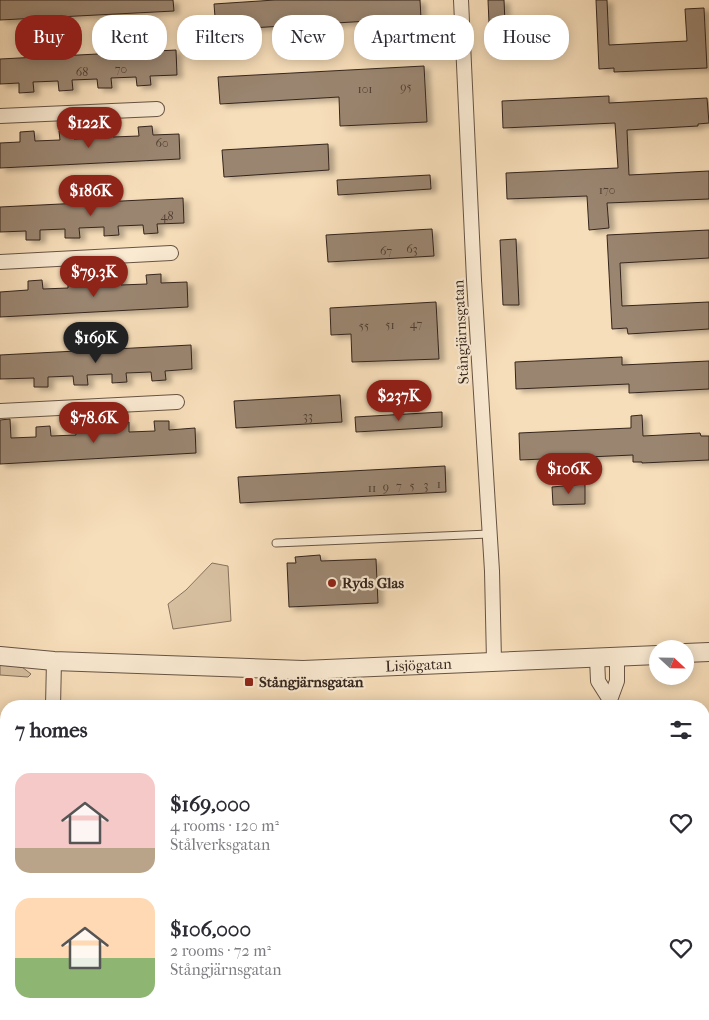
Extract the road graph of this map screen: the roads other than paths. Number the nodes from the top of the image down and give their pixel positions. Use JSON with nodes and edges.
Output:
{"nodes":[{"id":1,"x":461,"y":0,"type":"edge"},
{"id":2,"x":158,"y":109,"type":"dead end"},
{"id":3,"x":0,"y":116,"type":"edge"},
{"id":4,"x":171,"y":253,"type":"dead end"},
{"id":5,"x":0,"y":262,"type":"edge"},
{"id":6,"x":177,"y":402,"type":"dead end"},
{"id":7,"x":0,"y":411,"type":"edge"},
{"id":8,"x":489,"y":534,"type":"junction"},
{"id":9,"x":276,"y":543,"type":"dead end"},
{"id":10,"x":709,"y":652,"type":"edge"},
{"id":11,"x":694,"y":653,"type":"edge"},
{"id":12,"x":649,"y":655,"type":"edge"},
{"id":13,"x":0,"y":656,"type":"edge"},
{"id":14,"x":617,"y":657,"type":"junction"},
{"id":15,"x":597,"y":658,"type":"junction"},
{"id":16,"x":54,"y":661,"type":"junction"},
{"id":17,"x":494,"y":661,"type":"junction"},
{"id":18,"x":53,"y":700,"type":"edge"},
{"id":19,"x":608,"y":700,"type":"edge"},
{"id":20,"x":611,"y":700,"type":"edge"}],
"edges":[{"from":1,"to":8,"type":"street","name":"Stångjärnsgatan"},
{"from":2,"to":3,"type":"street"},
{"from":4,"to":5,"type":"street"},
{"from":6,"to":7,"type":"street"},
{"from":8,"to":9,"type":"lane"},
{"from":8,"to":17,"type":"street","name":"Stångjärnsgatan"},
{"from":10,"to":11,"type":"street"},
{"from":12,"to":14,"type":"street","name":"Lisjögatan"},
{"from":13,"to":16,"type":"street","name":"Lisjögatan"},
{"from":14,"to":15,"type":"street","name":"Lisjögatan"},
{"from":14,"to":20,"type":"street"},
{"from":15,"to":17,"type":"street","name":"Lisjögatan"},
{"from":15,"to":19,"type":"street"},
{"from":16,"to":17,"type":"street","name":"Lisjögatan"},
{"from":16,"to":18,"type":"street"}]}
